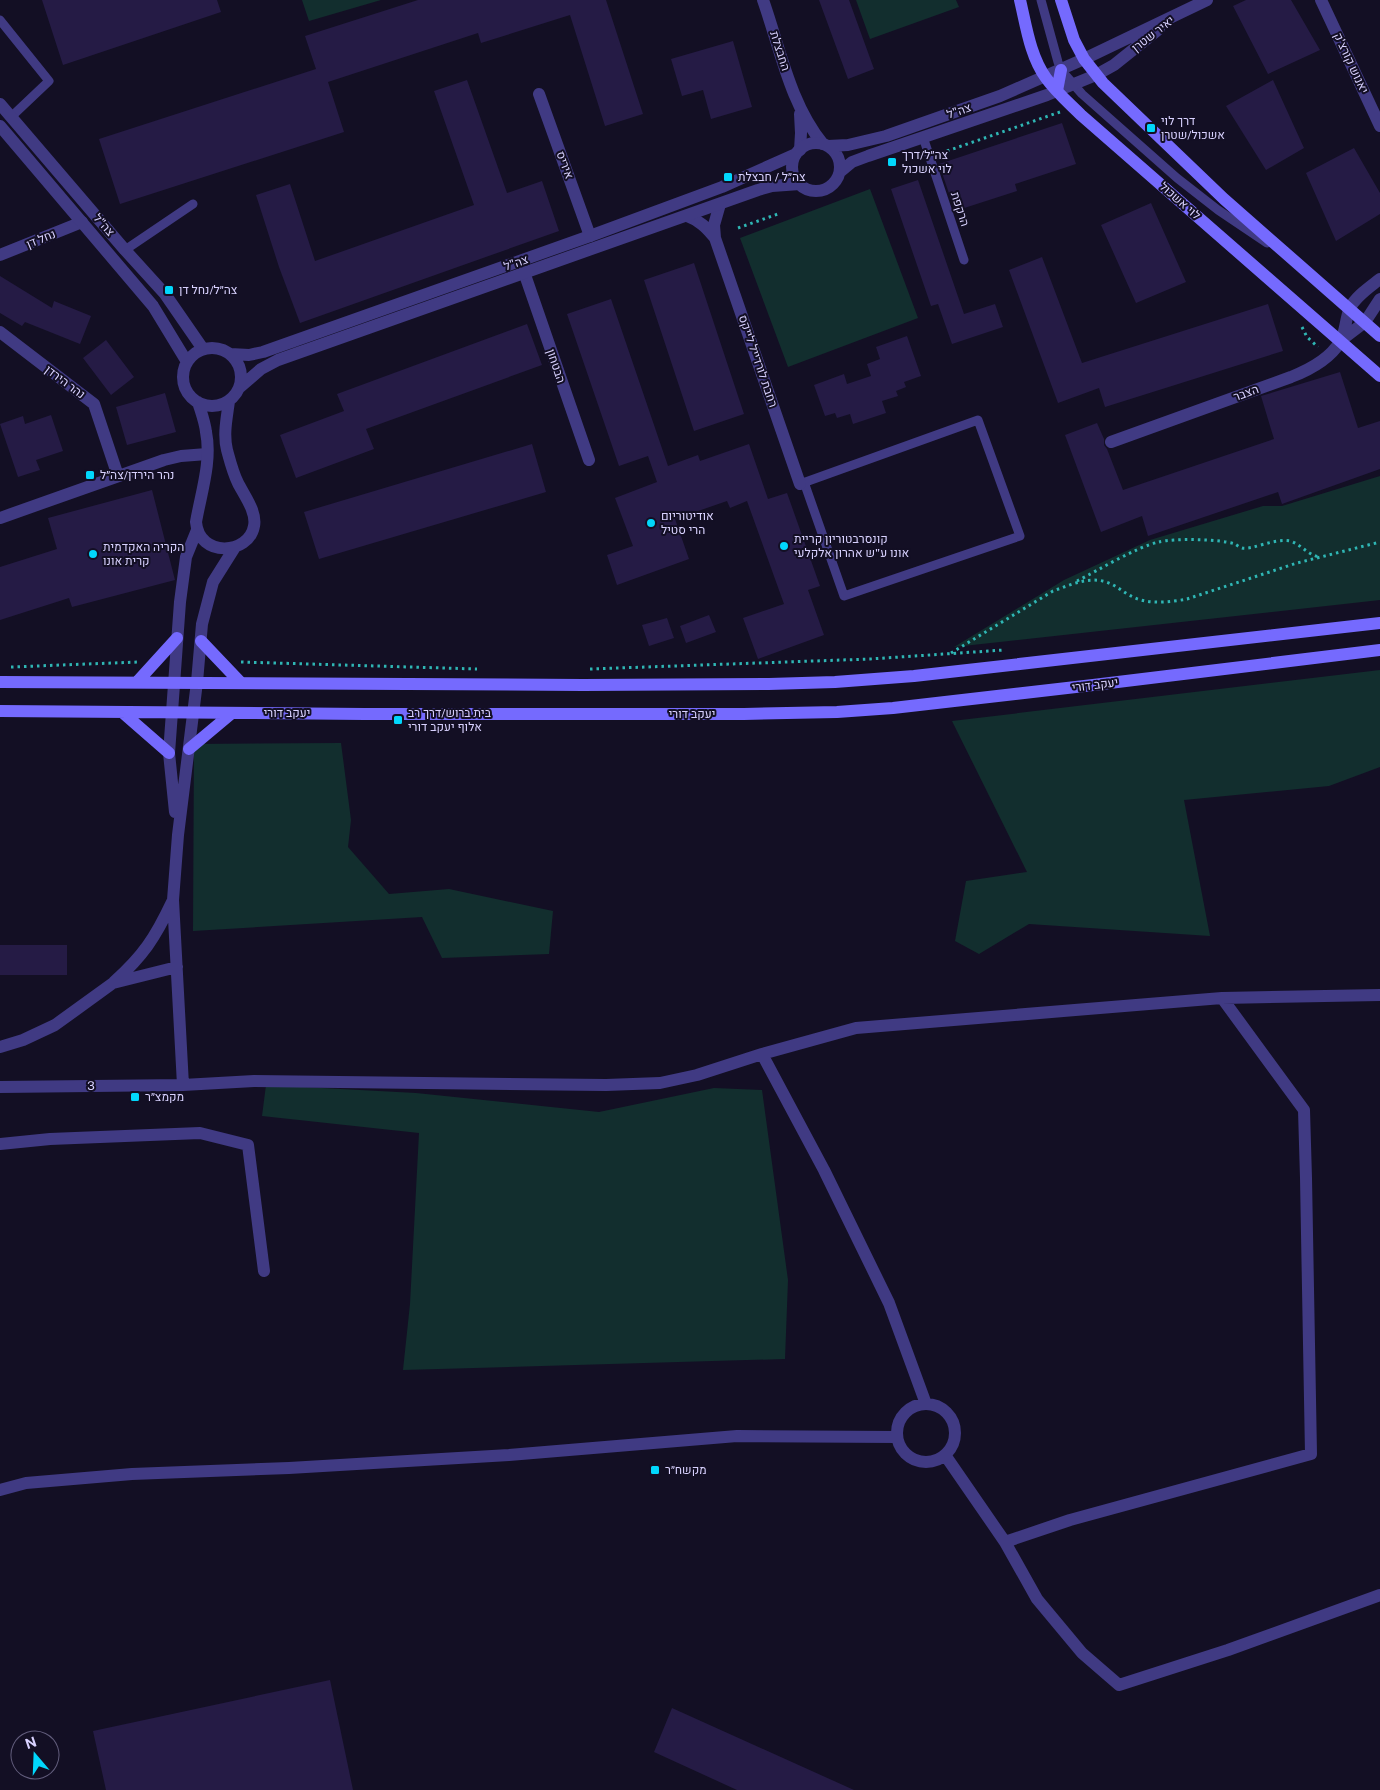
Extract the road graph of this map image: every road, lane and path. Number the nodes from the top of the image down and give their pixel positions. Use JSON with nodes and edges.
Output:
{"nodes":[{"id":1,"x":763,"y":0,"type":"edge"},
{"id":2,"x":1020,"y":0,"type":"edge"},
{"id":3,"x":1041,"y":0,"type":"edge"},
{"id":4,"x":1061,"y":0,"type":"edge"},
{"id":5,"x":1207,"y":0,"type":"edge"},
{"id":6,"x":1321,"y":0,"type":"edge"},
{"id":7,"x":1181,"y":13,"type":"junction"},
{"id":8,"x":0,"y":20,"type":"edge"},
{"id":9,"x":1084,"y":59,"type":"junction"},
{"id":10,"x":1061,"y":70,"type":"junction"},
{"id":11,"x":1096,"y":75,"type":"junction"},
{"id":12,"x":1045,"y":77,"type":"junction"},
{"id":13,"x":1072,"y":85,"type":"junction"},
{"id":14,"x":1057,"y":91,"type":"junction"},
{"id":15,"x":539,"y":94,"type":"dead end"},
{"id":16,"x":797,"y":102,"type":"junction"},
{"id":17,"x":0,"y":104,"type":"edge"},
{"id":18,"x":1063,"y":111,"type":"dead end"},
{"id":19,"x":11,"y":117,"type":"junction"},
{"id":20,"x":0,"y":126,"type":"edge"},
{"id":21,"x":1380,"y":126,"type":"edge"},
{"id":22,"x":923,"y":138,"type":"junction"},
{"id":23,"x":825,"y":145,"type":"junction"},
{"id":24,"x":948,"y":151,"type":"dead end"},
{"id":25,"x":798,"y":152,"type":"junction"},
{"id":26,"x":840,"y":172,"type":"junction"},
{"id":27,"x":800,"y":184,"type":"junction"},
{"id":28,"x":193,"y":204,"type":"dead end"},
{"id":29,"x":720,"y":204,"type":"junction"},
{"id":30,"x":778,"y":214,"type":"dead end"},
{"id":31,"x":686,"y":216,"type":"junction"},
{"id":32,"x":82,"y":222,"type":"junction"},
{"id":33,"x":738,"y":228,"type":"dead end"},
{"id":34,"x":590,"y":236,"type":"junction"},
{"id":35,"x":715,"y":238,"type":"junction"},
{"id":36,"x":125,"y":250,"type":"junction"},
{"id":37,"x":0,"y":255,"type":"edge"},
{"id":38,"x":964,"y":260,"type":"dead end"},
{"id":39,"x":1298,"y":264,"type":"junction"},
{"id":40,"x":524,"y":272,"type":"junction"},
{"id":41,"x":1380,"y":279,"type":"edge"},
{"id":42,"x":1380,"y":300,"type":"edge"},
{"id":43,"x":1350,"y":309,"type":"junction"},
{"id":44,"x":1365,"y":322,"type":"junction"},
{"id":45,"x":0,"y":332,"type":"edge"},
{"id":46,"x":1380,"y":336,"type":"edge"},
{"id":47,"x":1340,"y":341,"type":"junction"},
{"id":48,"x":203,"y":349,"type":"junction"},
{"id":49,"x":230,"y":354,"type":"junction"},
{"id":50,"x":187,"y":362,"type":"junction"},
{"id":51,"x":1380,"y":376,"type":"edge"},
{"id":52,"x":239,"y":388,"type":"junction"},
{"id":53,"x":229,"y":401,"type":"junction"},
{"id":54,"x":198,"y":402,"type":"junction"},
{"id":55,"x":1111,"y":442,"type":"dead end"},
{"id":56,"x":207,"y":454,"type":"junction"},
{"id":57,"x":589,"y":460,"type":"dead end"},
{"id":58,"x":118,"y":476,"type":"junction"},
{"id":59,"x":802,"y":483,"type":"junction"},
{"id":60,"x":0,"y":518,"type":"edge"},
{"id":61,"x":197,"y":530,"type":"junction"},
{"id":62,"x":1380,"y":542,"type":"edge"},
{"id":63,"x":235,"y":547,"type":"junction"},
{"id":64,"x":1322,"y":558,"type":"junction"},
{"id":65,"x":1072,"y":584,"type":"junction"},
{"id":66,"x":1380,"y":623,"type":"edge"},
{"id":67,"x":177,"y":638,"type":"junction"},
{"id":68,"x":201,"y":641,"type":"junction"},
{"id":69,"x":1008,"y":650,"type":"dead end"},
{"id":70,"x":1380,"y":650,"type":"edge"},
{"id":71,"x":951,"y":654,"type":"junction"},
{"id":72,"x":220,"y":661,"type":"junction"},
{"id":73,"x":156,"y":662,"type":"junction"},
{"id":74,"x":10,"y":666,"type":"dead end"},
{"id":75,"x":478,"y":669,"type":"dead end"},
{"id":76,"x":586,"y":670,"type":"dead end"},
{"id":77,"x":0,"y":682,"type":"edge"},
{"id":78,"x":137,"y":682,"type":"junction"},
{"id":79,"x":174,"y":682,"type":"junction"},
{"id":80,"x":197,"y":682,"type":"junction"},
{"id":81,"x":240,"y":682,"type":"junction"},
{"id":82,"x":0,"y":711,"type":"edge"},
{"id":83,"x":122,"y":712,"type":"junction"},
{"id":84,"x":172,"y":712,"type":"junction"},
{"id":85,"x":193,"y":712,"type":"junction"},
{"id":86,"x":232,"y":713,"type":"junction"},
{"id":87,"x":188,"y":749,"type":"junction"},
{"id":88,"x":169,"y":753,"type":"junction"},
{"id":89,"x":178,"y":835,"type":"junction"},
{"id":90,"x":173,"y":900,"type":"junction"},
{"id":91,"x":177,"y":967,"type":"junction"},
{"id":92,"x":113,"y":984,"type":"junction"},
{"id":93,"x":1380,"y":995,"type":"edge"},
{"id":94,"x":1222,"y":998,"type":"junction"},
{"id":95,"x":0,"y":1047,"type":"edge"},
{"id":96,"x":762,"y":1054,"type":"junction"},
{"id":97,"x":183,"y":1084,"type":"junction"},
{"id":98,"x":0,"y":1087,"type":"edge"},
{"id":99,"x":0,"y":1144,"type":"edge"},
{"id":100,"x":264,"y":1271,"type":"dead end"},
{"id":101,"x":926,"y":1404,"type":"junction"},
{"id":102,"x":897,"y":1437,"type":"junction"},
{"id":103,"x":945,"y":1455,"type":"junction"},
{"id":104,"x":0,"y":1490,"type":"edge"},
{"id":105,"x":1005,"y":1542,"type":"junction"},
{"id":106,"x":1380,"y":1595,"type":"edge"}],
"edges":[{"from":1,"to":16,"type":"street","name":"החבצלת"},
{"from":2,"to":12,"type":"main road","name":"לוי אשכול"},
{"from":3,"to":10,"type":"lane"},
{"from":4,"to":9,"type":"main road"},
{"from":5,"to":7,"type":"street"},
{"from":6,"to":21,"type":"street","name":"יאנוש קורצ'ק"},
{"from":7,"to":9,"type":"street","name":"יאיר שטרן"},
{"from":7,"to":11,"type":"street","name":"יאיר שטרן"},
{"from":8,"to":19,"type":"lane"},
{"from":9,"to":10,"type":"street","name":"צה\"ל"},
{"from":9,"to":11,"type":"main road"},
{"from":10,"to":12,"type":"street","name":"צה\"ל"},
{"from":10,"to":13,"type":"lane"},
{"from":10,"to":14,"type":"main road"},
{"from":11,"to":13,"type":"street","name":"יאיר שטרן"},
{"from":11,"to":39,"type":"main road"},
{"from":12,"to":14,"type":"main road","name":"לוי אשכול"},
{"from":12,"to":23,"type":"street","name":"צה\"ל"},
{"from":13,"to":14,"type":"street","name":"יאיר שטרן"},
{"from":13,"to":39,"type":"lane"},
{"from":14,"to":22,"type":"street","name":"צה\"ל"},
{"from":14,"to":47,"type":"main road","name":"לוי אשכול"},
{"from":15,"to":34,"type":"street","name":"איריס"},
{"from":16,"to":23,"type":"street"},
{"from":16,"to":25,"type":"street"},
{"from":17,"to":19,"type":"street","name":"צה\"ל"},
{"from":18,"to":24,"type":"path"},
{"from":19,"to":36,"type":"street","name":"צה\"ל"},
{"from":20,"to":32,"type":"street","name":"צה\"ל"},
{"from":22,"to":26,"type":"street","name":"צה\"ל"},
{"from":22,"to":38,"type":"lane","name":"הרקפת"},
{"from":23,"to":25,"type":"street"},
{"from":23,"to":26,"type":"street"},
{"from":25,"to":27,"type":"street"},
{"from":25,"to":34,"type":"street","name":"צה\"ל"},
{"from":26,"to":27,"type":"street"},
{"from":27,"to":29,"type":"street","name":"צה\"ל"},
{"from":28,"to":36,"type":"lane"},
{"from":29,"to":31,"type":"street","name":"צה\"ל"},
{"from":29,"to":35,"type":"street","name":"רחבת לורדייל לייקס"},
{"from":30,"to":33,"type":"path"},
{"from":31,"to":35,"type":"street","name":"רחבת לורדייל לייקס"},
{"from":31,"to":40,"type":"street","name":"צה\"ל"},
{"from":32,"to":37,"type":"street","name":"נחל דן"},
{"from":32,"to":50,"type":"street","name":"צה\"ל"},
{"from":34,"to":49,"type":"street","name":"צה\"ל"},
{"from":35,"to":59,"type":"street","name":"רחבת לורדייל לייקס"},
{"from":36,"to":48,"type":"street","name":"צה\"ל"},
{"from":39,"to":43,"type":"main road"},
{"from":40,"to":52,"type":"street","name":"צה\"ל"},
{"from":40,"to":57,"type":"street","name":"הבטחון"},
{"from":41,"to":43,"type":"street"},
{"from":42,"to":44,"type":"street"},
{"from":43,"to":44,"type":"main road"},
{"from":43,"to":47,"type":"street","name":"הצבר"},
{"from":44,"to":46,"type":"main road"},
{"from":44,"to":47,"type":"street"},
{"from":45,"to":58,"type":"street","name":"נהר הירדן"},
{"from":47,"to":51,"type":"main road","name":"לוי אשכול"},
{"from":47,"to":55,"type":"street","name":"הצבר"},
{"from":48,"to":49,"type":"street"},
{"from":48,"to":50,"type":"street"},
{"from":49,"to":52,"type":"street"},
{"from":50,"to":54,"type":"street"},
{"from":52,"to":53,"type":"street"},
{"from":53,"to":54,"type":"street"},
{"from":53,"to":63,"type":"street"},
{"from":54,"to":56,"type":"street"},
{"from":56,"to":58,"type":"street"},
{"from":56,"to":61,"type":"street"},
{"from":58,"to":60,"type":"street"},
{"from":59,"to":59,"type":"lane"},
{"from":61,"to":63,"type":"street"},
{"from":61,"to":67,"type":"street"},
{"from":62,"to":64,"type":"path"},
{"from":63,"to":68,"type":"street"},
{"from":64,"to":65,"type":"path"},
{"from":64,"to":65,"type":"path"},
{"from":65,"to":71,"type":"path"},
{"from":66,"to":81,"type":"main road"},
{"from":67,"to":73,"type":"main road"},
{"from":67,"to":79,"type":"street"},
{"from":68,"to":72,"type":"main road"},
{"from":68,"to":80,"type":"street"},
{"from":69,"to":71,"type":"path"},
{"from":70,"to":86,"type":"main road","name":"יעקב דורי"},
{"from":71,"to":76,"type":"path"},
{"from":72,"to":75,"type":"path"},
{"from":72,"to":81,"type":"main road"},
{"from":73,"to":74,"type":"path"},
{"from":73,"to":78,"type":"main road"},
{"from":77,"to":78,"type":"main road"},
{"from":78,"to":79,"type":"main road"},
{"from":79,"to":80,"type":"main road"},
{"from":79,"to":84,"type":"street"},
{"from":80,"to":81,"type":"main road"},
{"from":80,"to":85,"type":"street"},
{"from":82,"to":83,"type":"main road","name":"יעקב דורי"},
{"from":83,"to":84,"type":"main road","name":"יעקב דורי"},
{"from":83,"to":88,"type":"main road"},
{"from":84,"to":85,"type":"main road","name":"יעקב דורי"},
{"from":84,"to":88,"type":"street"},
{"from":85,"to":86,"type":"main road","name":"יעקב דורי"},
{"from":85,"to":87,"type":"street"},
{"from":86,"to":87,"type":"main road"},
{"from":87,"to":89,"type":"street"},
{"from":88,"to":89,"type":"street"},
{"from":89,"to":90,"type":"street"},
{"from":90,"to":91,"type":"street"},
{"from":90,"to":92,"type":"street"},
{"from":91,"to":92,"type":"street"},
{"from":91,"to":97,"type":"street"},
{"from":92,"to":95,"type":"street"},
{"from":93,"to":94,"type":"street","name":"3"},
{"from":94,"to":96,"type":"street","name":"3"},
{"from":94,"to":105,"type":"street"},
{"from":96,"to":97,"type":"street","name":"3"},
{"from":96,"to":101,"type":"street"},
{"from":97,"to":98,"type":"street","name":"3"},
{"from":99,"to":100,"type":"street"},
{"from":101,"to":102,"type":"street"},
{"from":101,"to":103,"type":"street"},
{"from":102,"to":103,"type":"street"},
{"from":102,"to":104,"type":"street"},
{"from":103,"to":105,"type":"street"},
{"from":105,"to":106,"type":"street"}]}
